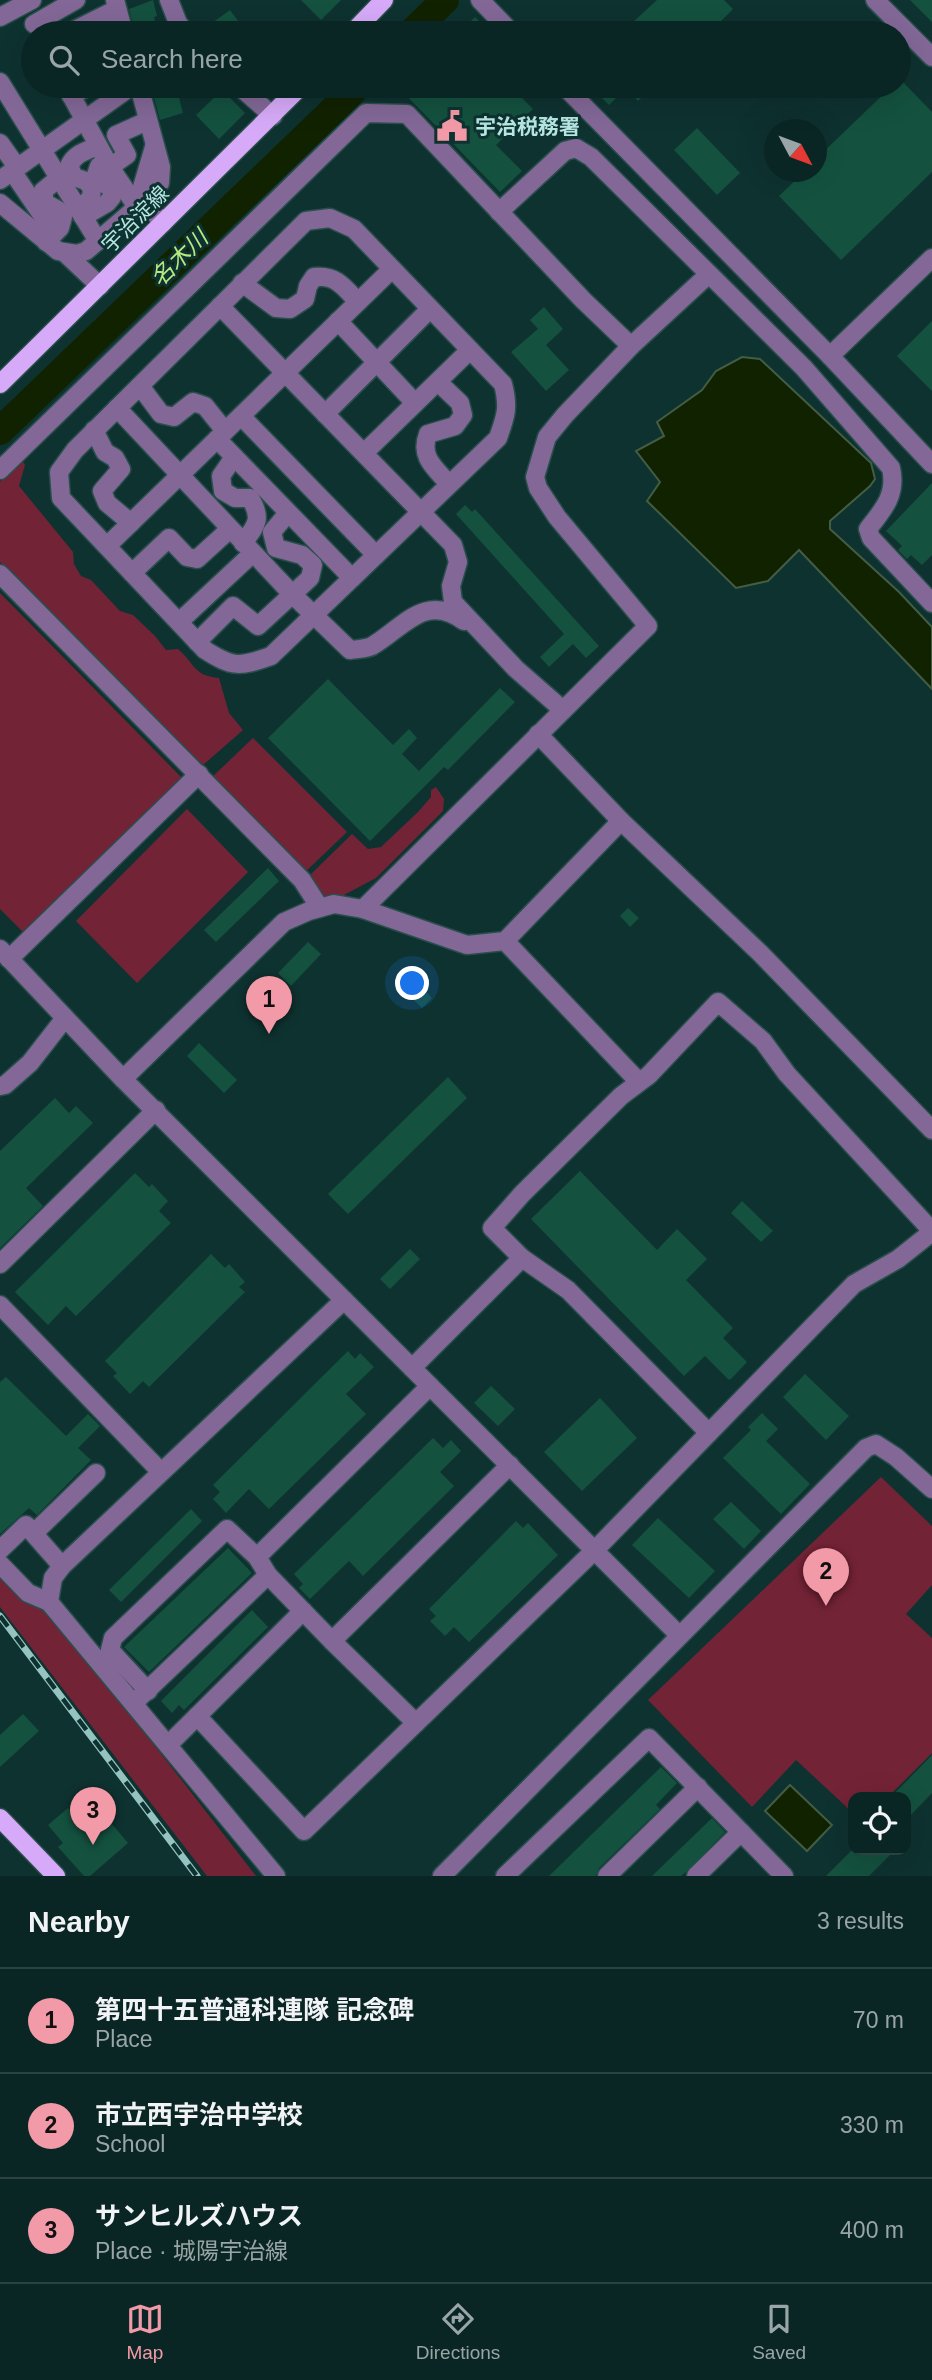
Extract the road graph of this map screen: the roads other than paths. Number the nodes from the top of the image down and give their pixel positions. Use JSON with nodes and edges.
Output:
{"nodes":[{"id":1,"x":76,"y":0,"type":"edge"},
{"id":2,"x":169,"y":0,"type":"edge"},
{"id":3,"x":384,"y":0,"type":"edge"},
{"id":4,"x":480,"y":0,"type":"edge"},
{"id":5,"x":875,"y":0,"type":"edge"},
{"id":6,"x":28,"y":2,"type":"edge"},
{"id":7,"x":0,"y":17,"type":"edge"},
{"id":8,"x":34,"y":21,"type":"edge"},
{"id":9,"x":47,"y":21,"type":"edge"},
{"id":10,"x":177,"y":21,"type":"edge"},
{"id":11,"x":364,"y":21,"type":"edge"},
{"id":12,"x":500,"y":21,"type":"edge"},
{"id":13,"x":896,"y":21,"type":"edge"},
{"id":14,"x":911,"y":36,"type":"edge"},
{"id":15,"x":932,"y":57,"type":"edge"},
{"id":16,"x":0,"y":82,"type":"edge"},
{"id":17,"x":72,"y":98,"type":"edge"},
{"id":18,"x":114,"y":98,"type":"edge"},
{"id":19,"x":142,"y":98,"type":"edge"},
{"id":20,"x":253,"y":98,"type":"edge"},
{"id":21,"x":290,"y":98,"type":"edge"},
{"id":22,"x":576,"y":98,"type":"edge"},
{"id":23,"x":273,"y":116,"type":"junction"},
{"id":24,"x":83,"y":119,"type":"junction"},
{"id":25,"x":147,"y":121,"type":"junction"},
{"id":26,"x":0,"y":143,"type":"edge"},
{"id":27,"x":98,"y":145,"type":"junction"},
{"id":28,"x":42,"y":149,"type":"junction"},
{"id":29,"x":109,"y":164,"type":"junction"},
{"id":30,"x":10,"y":172,"type":"edge"},
{"id":31,"x":59,"y":178,"type":"junction"},
{"id":32,"x":0,"y":203,"type":"edge"},
{"id":33,"x":140,"y":204,"type":"junction"},
{"id":34,"x":499,"y":212,"type":"junction"},
{"id":35,"x":81,"y":213,"type":"junction"},
{"id":36,"x":163,"y":223,"type":"junction"},
{"id":37,"x":41,"y":237,"type":"junction"},
{"id":38,"x":98,"y":241,"type":"junction"},
{"id":39,"x":66,"y":254,"type":"junction"},
{"id":40,"x":932,"y":258,"type":"edge"},
{"id":41,"x":392,"y":269,"type":"junction"},
{"id":42,"x":709,"y":274,"type":"junction"},
{"id":43,"x":242,"y":283,"type":"junction"},
{"id":44,"x":100,"y":286,"type":"junction"},
{"id":45,"x":358,"y":302,"type":"junction"},
{"id":46,"x":220,"y":306,"type":"junction"},
{"id":47,"x":430,"y":309,"type":"junction"},
{"id":48,"x":338,"y":321,"type":"junction"},
{"id":49,"x":631,"y":346,"type":"junction"},
{"id":50,"x":470,"y":350,"type":"junction"},
{"id":51,"x":830,"y":356,"type":"junction"},
{"id":52,"x":376,"y":363,"type":"junction"},
{"id":53,"x":285,"y":372,"type":"junction"},
{"id":54,"x":438,"y":382,"type":"junction"},
{"id":55,"x":0,"y":384,"type":"edge"},
{"id":56,"x":140,"y":386,"type":"junction"},
{"id":57,"x":415,"y":403,"type":"junction"},
{"id":58,"x":117,"y":408,"type":"junction"},
{"id":59,"x":326,"y":414,"type":"junction"},
{"id":60,"x":241,"y":416,"type":"junction"},
{"id":61,"x":94,"y":430,"type":"junction"},
{"id":62,"x":221,"y":435,"type":"junction"},
{"id":63,"x":364,"y":453,"type":"junction"},
{"id":64,"x":234,"y":457,"type":"junction"},
{"id":65,"x":932,"y":464,"type":"edge"},
{"id":66,"x":0,"y":470,"type":"edge"},
{"id":67,"x":179,"y":476,"type":"junction"},
{"id":68,"x":449,"y":484,"type":"junction"},
{"id":69,"x":421,"y":511,"type":"junction"},
{"id":70,"x":288,"y":513,"type":"junction"},
{"id":71,"x":131,"y":523,"type":"junction"},
{"id":72,"x":230,"y":528,"type":"junction"},
{"id":73,"x":107,"y":546,"type":"junction"},
{"id":74,"x":248,"y":548,"type":"junction"},
{"id":75,"x":376,"y":555,"type":"junction"},
{"id":76,"x":132,"y":573,"type":"junction"},
{"id":77,"x":0,"y":574,"type":"edge"},
{"id":78,"x":352,"y":578,"type":"junction"},
{"id":79,"x":292,"y":594,"type":"junction"},
{"id":80,"x":932,"y":603,"type":"edge"},
{"id":81,"x":313,"y":615,"type":"junction"},
{"id":82,"x":178,"y":622,"type":"junction"},
{"id":83,"x":197,"y":642,"type":"junction"},
{"id":84,"x":516,"y":668,"type":"junction"},
{"id":85,"x":563,"y":710,"type":"junction"},
{"id":86,"x":538,"y":734,"type":"junction"},
{"id":87,"x":199,"y":774,"type":"junction"},
{"id":88,"x":621,"y":821,"type":"junction"},
{"id":89,"x":320,"y":908,"type":"junction"},
{"id":90,"x":363,"y":909,"type":"junction"},
{"id":91,"x":505,"y":941,"type":"junction"},
{"id":92,"x":5,"y":954,"type":"edge"},
{"id":93,"x":65,"y":1018,"type":"junction"},
{"id":94,"x":123,"y":1079,"type":"junction"},
{"id":95,"x":639,"y":1082,"type":"junction"},
{"id":96,"x":0,"y":1086,"type":"edge"},
{"id":97,"x":156,"y":1110,"type":"junction"},
{"id":98,"x":932,"y":1130,"type":"edge"},
{"id":99,"x":932,"y":1231,"type":"edge"},
{"id":100,"x":522,"y":1258,"type":"junction"},
{"id":101,"x":0,"y":1264,"type":"edge"},
{"id":102,"x":344,"y":1300,"type":"junction"},
{"id":103,"x":0,"y":1305,"type":"edge"},
{"id":104,"x":412,"y":1367,"type":"junction"},
{"id":105,"x":430,"y":1386,"type":"junction"},
{"id":106,"x":709,"y":1433,"type":"junction"},
{"id":107,"x":510,"y":1465,"type":"junction"},
{"id":108,"x":161,"y":1472,"type":"junction"},
{"id":109,"x":96,"y":1473,"type":"dead end"},
{"id":110,"x":932,"y":1489,"type":"edge"},
{"id":111,"x":34,"y":1533,"type":"junction"},
{"id":112,"x":0,"y":1549,"type":"edge"},
{"id":113,"x":594,"y":1550,"type":"junction"},
{"id":114,"x":257,"y":1557,"type":"junction"},
{"id":115,"x":0,"y":1563,"type":"edge"},
{"id":116,"x":62,"y":1566,"type":"junction"},
{"id":117,"x":268,"y":1575,"type":"junction"},
{"id":118,"x":49,"y":1602,"type":"junction"},
{"id":119,"x":303,"y":1611,"type":"junction"},
{"id":120,"x":679,"y":1635,"type":"junction"},
{"id":121,"x":332,"y":1641,"type":"junction"},
{"id":122,"x":148,"y":1691,"type":"junction"},
{"id":123,"x":133,"y":1703,"type":"junction"},
{"id":124,"x":197,"y":1716,"type":"junction"},
{"id":125,"x":416,"y":1723,"type":"junction"},
{"id":126,"x":168,"y":1745,"type":"junction"},
{"id":127,"x":698,"y":1787,"type":"junction"},
{"id":128,"x":0,"y":1818,"type":"edge"},
{"id":129,"x":741,"y":1832,"type":"junction"},
{"id":130,"x":452,"y":1873,"type":"edge"},
{"id":131,"x":56,"y":1876,"type":"edge"},
{"id":132,"x":276,"y":1876,"type":"edge"},
{"id":133,"x":505,"y":1876,"type":"edge"},
{"id":134,"x":607,"y":1876,"type":"edge"},
{"id":135,"x":696,"y":1876,"type":"edge"},
{"id":136,"x":785,"y":1876,"type":"edge"}],
"edges":[{"from":1,"to":9,"type":"street"},
{"from":2,"to":10,"type":"street"},
{"from":3,"to":11,"type":"main road"},
{"from":4,"to":12,"type":"street"},
{"from":5,"to":13,"type":"street"},
{"from":6,"to":7,"type":"street"},
{"from":6,"to":8,"type":"street"},
{"from":14,"to":15,"type":"street"},
{"from":16,"to":28,"type":"street"},
{"from":17,"to":24,"type":"street"},
{"from":18,"to":24,"type":"street"},
{"from":19,"to":25,"type":"street"},
{"from":20,"to":23,"type":"street"},
{"from":21,"to":23,"type":"main road","name":"宇治淀線"},
{"from":22,"to":51,"type":"street"},
{"from":23,"to":36,"type":"main road","name":"宇治淀線"},
{"from":24,"to":27,"type":"street"},
{"from":24,"to":28,"type":"street"},
{"from":25,"to":29,"type":"street"},
{"from":25,"to":33,"type":"street"},
{"from":26,"to":30,"type":"street"},
{"from":27,"to":29,"type":"street"},
{"from":27,"to":35,"type":"street"},
{"from":28,"to":30,"type":"street"},
{"from":28,"to":31,"type":"street"},
{"from":29,"to":33,"type":"street"},
{"from":29,"to":35,"type":"street"},
{"from":30,"to":37,"type":"street"},
{"from":31,"to":35,"type":"street"},
{"from":31,"to":37,"type":"street"},
{"from":32,"to":37,"type":"street"},
{"from":33,"to":36,"type":"street"},
{"from":33,"to":38,"type":"street"},
{"from":34,"to":42,"type":"street"},
{"from":34,"to":49,"type":"street"},
{"from":34,"to":66,"type":"street"},
{"from":35,"to":38,"type":"street"},
{"from":36,"to":44,"type":"main road","name":"宇治淀線"},
{"from":37,"to":39,"type":"street"},
{"from":38,"to":39,"type":"street"},
{"from":39,"to":44,"type":"street"},
{"from":40,"to":51,"type":"street"},
{"from":41,"to":43,"type":"street"},
{"from":41,"to":45,"type":"street"},
{"from":41,"to":47,"type":"street"},
{"from":42,"to":49,"type":"street"},
{"from":42,"to":80,"type":"street"},
{"from":43,"to":45,"type":"street"},
{"from":43,"to":46,"type":"street"},
{"from":44,"to":55,"type":"main road","name":"宇治淀線"},
{"from":45,"to":48,"type":"street"},
{"from":46,"to":53,"type":"street"},
{"from":46,"to":56,"type":"street"},
{"from":47,"to":50,"type":"street"},
{"from":47,"to":52,"type":"street"},
{"from":48,"to":52,"type":"street"},
{"from":48,"to":53,"type":"street"},
{"from":49,"to":85,"type":"street"},
{"from":50,"to":54,"type":"street"},
{"from":50,"to":68,"type":"street"},
{"from":51,"to":65,"type":"street"},
{"from":52,"to":57,"type":"street"},
{"from":52,"to":59,"type":"street"},
{"from":53,"to":59,"type":"street"},
{"from":53,"to":60,"type":"street"},
{"from":54,"to":57,"type":"street"},
{"from":54,"to":68,"type":"street"},
{"from":56,"to":58,"type":"street"},
{"from":56,"to":62,"type":"street"},
{"from":57,"to":63,"type":"street"},
{"from":58,"to":61,"type":"street"},
{"from":58,"to":67,"type":"street"},
{"from":59,"to":63,"type":"street"},
{"from":60,"to":62,"type":"street"},
{"from":60,"to":75,"type":"street"},
{"from":61,"to":71,"type":"street"},
{"from":61,"to":73,"type":"street"},
{"from":62,"to":64,"type":"street"},
{"from":62,"to":67,"type":"street"},
{"from":63,"to":69,"type":"street"},
{"from":64,"to":70,"type":"street"},
{"from":64,"to":74,"type":"street"},
{"from":67,"to":71,"type":"street"},
{"from":67,"to":72,"type":"street"},
{"from":68,"to":69,"type":"street"},
{"from":69,"to":75,"type":"street"},
{"from":69,"to":84,"type":"street"},
{"from":70,"to":78,"type":"street"},
{"from":70,"to":79,"type":"street"},
{"from":71,"to":73,"type":"street"},
{"from":72,"to":74,"type":"street"},
{"from":72,"to":76,"type":"street"},
{"from":73,"to":76,"type":"street"},
{"from":74,"to":79,"type":"street"},
{"from":74,"to":82,"type":"street"},
{"from":75,"to":78,"type":"street"},
{"from":76,"to":82,"type":"street"},
{"from":77,"to":87,"type":"street"},
{"from":78,"to":81,"type":"street"},
{"from":79,"to":81,"type":"street"},
{"from":79,"to":83,"type":"street"},
{"from":81,"to":83,"type":"street"},
{"from":81,"to":84,"type":"street"},
{"from":82,"to":83,"type":"street"},
{"from":84,"to":85,"type":"street"},
{"from":85,"to":86,"type":"street"},
{"from":86,"to":88,"type":"street"},
{"from":86,"to":90,"type":"street"},
{"from":87,"to":89,"type":"street"},
{"from":87,"to":92,"type":"street"},
{"from":88,"to":91,"type":"street"},
{"from":88,"to":98,"type":"street"},
{"from":89,"to":90,"type":"street"},
{"from":89,"to":94,"type":"street"},
{"from":90,"to":91,"type":"street"},
{"from":91,"to":95,"type":"street"},
{"from":92,"to":93,"type":"street"},
{"from":93,"to":94,"type":"street"},
{"from":93,"to":96,"type":"street"},
{"from":94,"to":97,"type":"street"},
{"from":95,"to":99,"type":"street"},
{"from":95,"to":100,"type":"street"},
{"from":97,"to":101,"type":"street"},
{"from":97,"to":102,"type":"street"},
{"from":99,"to":106,"type":"street"},
{"from":100,"to":104,"type":"street"},
{"from":100,"to":106,"type":"street"},
{"from":102,"to":104,"type":"street"},
{"from":102,"to":108,"type":"street"},
{"from":103,"to":108,"type":"street"},
{"from":104,"to":105,"type":"street"},
{"from":105,"to":107,"type":"street"},
{"from":105,"to":114,"type":"street"},
{"from":106,"to":113,"type":"street"},
{"from":107,"to":113,"type":"street"},
{"from":107,"to":121,"type":"street"},
{"from":108,"to":116,"type":"street"},
{"from":109,"to":111,"type":"street"},
{"from":110,"to":120,"type":"street"},
{"from":111,"to":112,"type":"street"},
{"from":111,"to":116,"type":"street"},
{"from":113,"to":120,"type":"street"},
{"from":113,"to":125,"type":"street"},
{"from":114,"to":117,"type":"street"},
{"from":114,"to":122,"type":"street"},
{"from":115,"to":118,"type":"street"},
{"from":116,"to":118,"type":"street"},
{"from":117,"to":119,"type":"street"},
{"from":117,"to":122,"type":"street"},
{"from":118,"to":123,"type":"street"},
{"from":119,"to":121,"type":"street"},
{"from":119,"to":124,"type":"street"},
{"from":120,"to":130,"type":"street"},
{"from":121,"to":125,"type":"street"},
{"from":122,"to":123,"type":"street"},
{"from":123,"to":126,"type":"street"},
{"from":124,"to":125,"type":"street"},
{"from":124,"to":126,"type":"street"},
{"from":126,"to":132,"type":"street"},
{"from":127,"to":129,"type":"street"},
{"from":127,"to":133,"type":"street"},
{"from":127,"to":134,"type":"street"},
{"from":128,"to":131,"type":"main road"},
{"from":129,"to":135,"type":"street"},
{"from":129,"to":136,"type":"street"}]}
